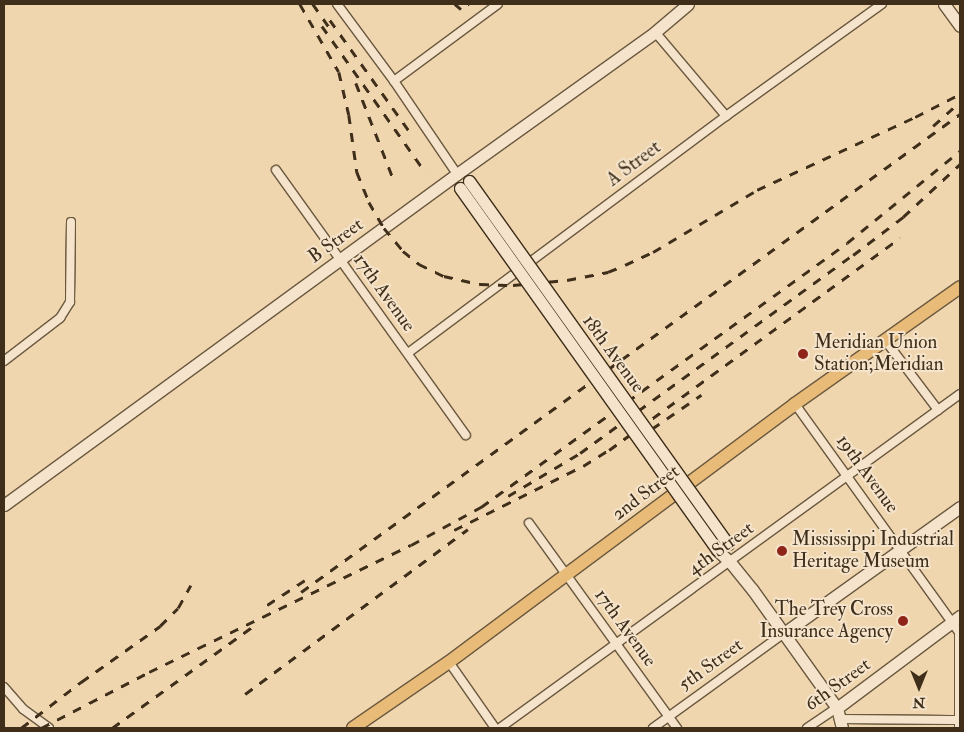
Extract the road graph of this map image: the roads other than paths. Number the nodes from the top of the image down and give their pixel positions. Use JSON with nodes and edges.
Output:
{"nodes":[{"id":1,"x":337,"y":4,"type":"edge"},
{"id":2,"x":498,"y":4,"type":"edge"},
{"id":3,"x":688,"y":4,"type":"edge"},
{"id":4,"x":882,"y":4,"type":"edge"},
{"id":5,"x":944,"y":4,"type":"edge"},
{"id":6,"x":960,"y":26,"type":"edge"},
{"id":7,"x":655,"y":32,"type":"junction"},
{"id":8,"x":394,"y":81,"type":"junction"},
{"id":9,"x":726,"y":116,"type":"junction"},
{"id":10,"x":276,"y":170,"type":"dead end"},
{"id":11,"x":457,"y":174,"type":"junction"},
{"id":12,"x":464,"y":185,"type":"junction"},
{"id":13,"x":71,"y":222,"type":"dead end"},
{"id":14,"x":340,"y":259,"type":"junction"},
{"id":15,"x":960,"y":287,"type":"edge"},
{"id":16,"x":885,"y":340,"type":"junction"},
{"id":17,"x":408,"y":354,"type":"junction"},
{"id":18,"x":4,"y":361,"type":"edge"},
{"id":19,"x":960,"y":394,"type":"edge"},
{"id":20,"x":795,"y":404,"type":"junction"},
{"id":21,"x":938,"y":410,"type":"junction"},
{"id":22,"x":466,"y":435,"type":"dead end"},
{"id":23,"x":848,"y":477,"type":"junction"},
{"id":24,"x":4,"y":505,"type":"edge"},
{"id":25,"x":960,"y":507,"type":"edge"},
{"id":26,"x":529,"y":523,"type":"dead end"},
{"id":27,"x":902,"y":549,"type":"junction"},
{"id":28,"x":730,"y":562,"type":"junction"},
{"id":29,"x":567,"y":575,"type":"junction"},
{"id":30,"x":957,"y":619,"type":"edge"},
{"id":31,"x":784,"y":633,"type":"junction"},
{"id":32,"x":617,"y":645,"type":"junction"},
{"id":33,"x":449,"y":662,"type":"junction"},
{"id":34,"x":4,"y":686,"type":"edge"},
{"id":35,"x":669,"y":717,"type":"junction"},
{"id":36,"x":840,"y":719,"type":"edge"},
{"id":37,"x":960,"y":723,"type":"edge"},
{"id":38,"x":49,"y":728,"type":"edge"},
{"id":39,"x":353,"y":728,"type":"edge"},
{"id":40,"x":495,"y":728,"type":"edge"},
{"id":41,"x":500,"y":728,"type":"edge"},
{"id":42,"x":654,"y":728,"type":"edge"},
{"id":43,"x":677,"y":728,"type":"edge"},
{"id":44,"x":807,"y":728,"type":"edge"}],
"edges":[{"from":1,"to":8,"type":"street","name":"18th Avenue"},
{"from":2,"to":8,"type":"street"},
{"from":3,"to":7,"type":"street","name":"B Street"},
{"from":4,"to":9,"type":"street","name":"A Street"},
{"from":5,"to":6,"type":"street"},
{"from":7,"to":9,"type":"street"},
{"from":7,"to":11,"type":"street","name":"B Street"},
{"from":8,"to":11,"type":"street","name":"18th Avenue"},
{"from":9,"to":17,"type":"street","name":"A Street"},
{"from":10,"to":14,"type":"street","name":"17th Avenue"},
{"from":11,"to":12,"type":"street","name":"18th Avenue"},
{"from":11,"to":14,"type":"street","name":"B Street"},
{"from":12,"to":28,"type":"street","bridge":true},
{"from":12,"to":28,"type":"street","name":"18th Avenue","bridge":true},
{"from":13,"to":18,"type":"street"},
{"from":14,"to":17,"type":"street","name":"17th Avenue"},
{"from":14,"to":24,"type":"street","name":"B Street"},
{"from":15,"to":16,"type":"main road","name":"2nd Street"},
{"from":16,"to":20,"type":"main road","name":"2nd Street"},
{"from":16,"to":21,"type":"street"},
{"from":17,"to":22,"type":"street","name":"17th Avenue"},
{"from":19,"to":21,"type":"street","name":"4th Street"},
{"from":20,"to":23,"type":"street","name":"19th Avenue"},
{"from":20,"to":29,"type":"main road","name":"2nd Street"},
{"from":21,"to":23,"type":"street","name":"4th Street"},
{"from":23,"to":27,"type":"street","name":"19th Avenue"},
{"from":23,"to":28,"type":"street","name":"4th Street"},
{"from":25,"to":27,"type":"street","name":"5th Street"},
{"from":26,"to":29,"type":"street","name":"17th Avenue"},
{"from":27,"to":30,"type":"street","name":"19th Avenue"},
{"from":27,"to":31,"type":"street","name":"5th Street"},
{"from":28,"to":31,"type":"street"},
{"from":28,"to":32,"type":"street","name":"4th Street"},
{"from":29,"to":32,"type":"street","name":"17th Avenue"},
{"from":29,"to":33,"type":"main road","name":"2nd Street"},
{"from":30,"to":36,"type":"street","name":"6th Street"},
{"from":30,"to":37,"type":"street","name":"19th Avenue"},
{"from":31,"to":35,"type":"street","name":"5th Street"},
{"from":31,"to":36,"type":"street"},
{"from":32,"to":35,"type":"street","name":"17th Avenue"},
{"from":32,"to":41,"type":"street","name":"4th Street"},
{"from":33,"to":39,"type":"main road","name":"2nd Street"},
{"from":33,"to":40,"type":"street"},
{"from":34,"to":38,"type":"street"},
{"from":35,"to":42,"type":"street","name":"5th Street"},
{"from":35,"to":43,"type":"street","name":"17th Avenue"},
{"from":36,"to":37,"type":"street"},
{"from":36,"to":44,"type":"street","name":"6th Street"}]}
